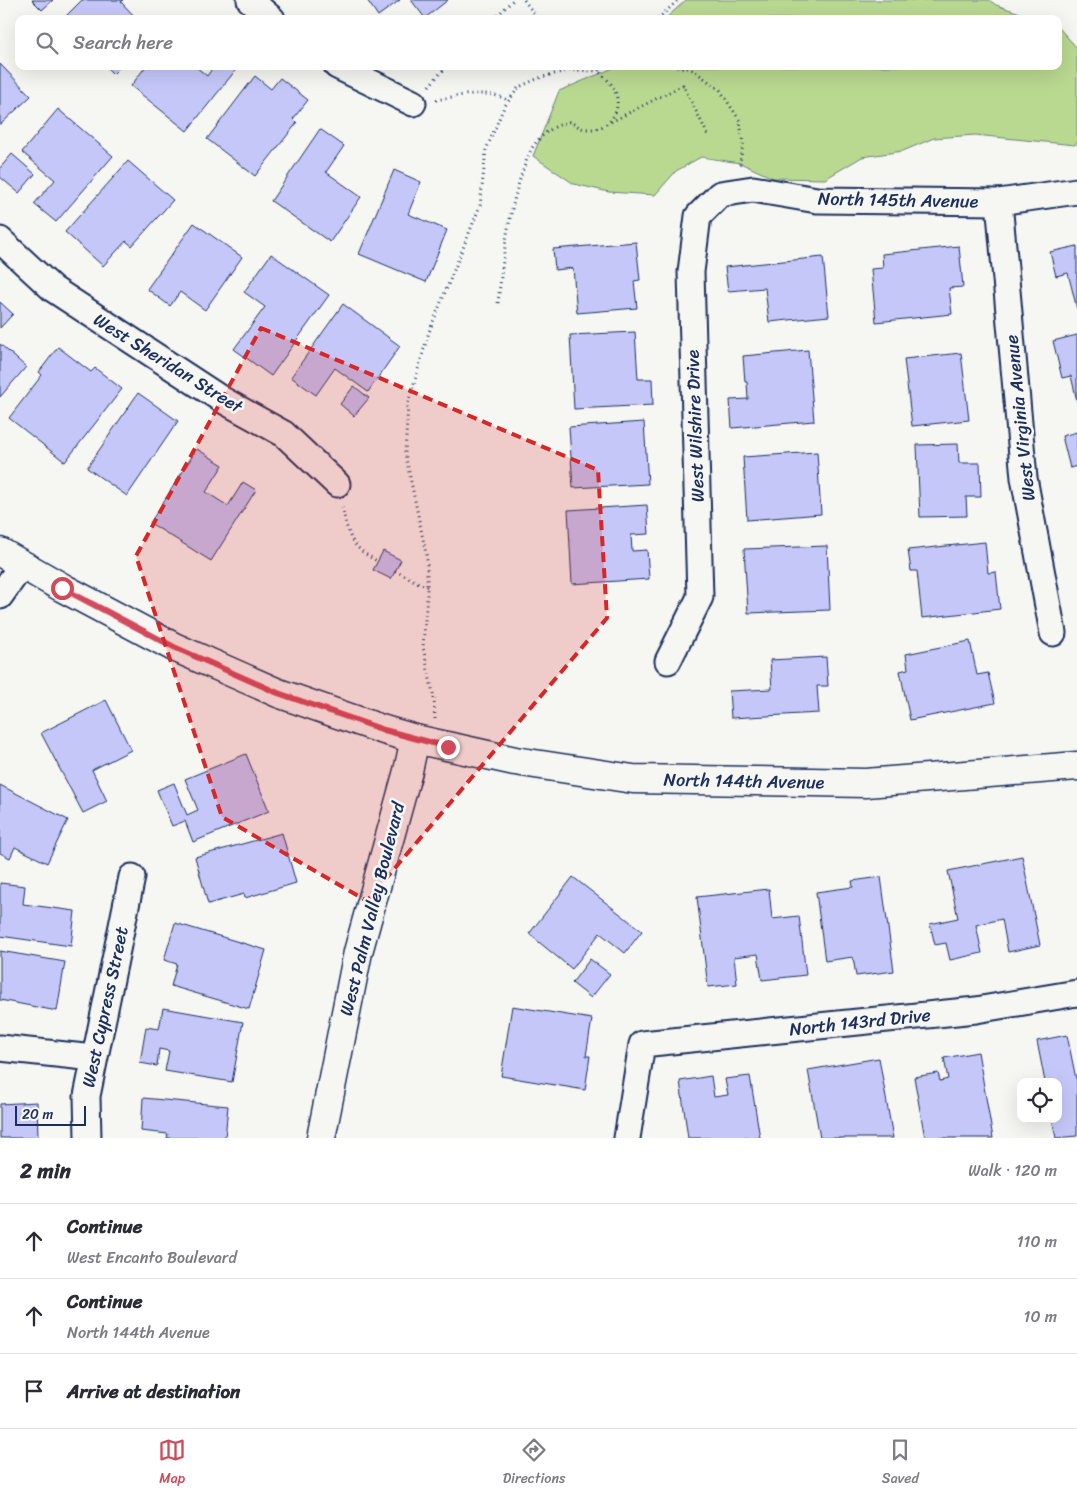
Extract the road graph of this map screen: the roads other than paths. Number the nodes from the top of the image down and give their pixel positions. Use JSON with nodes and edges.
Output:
{"nodes":[{"id":1,"x":250,"y":0,"type":"edge"},
{"id":2,"x":267,"y":15,"type":"edge"},
{"id":3,"x":345,"y":70,"type":"edge"},
{"id":4,"x":413,"y":103,"type":"road end"},
{"id":5,"x":1077,"y":192,"type":"edge"},
{"id":6,"x":720,"y":194,"type":"joint"},
{"id":7,"x":999,"y":202,"type":"junction"},
{"id":8,"x":0,"y":240,"type":"edge"},
{"id":9,"x":337,"y":484,"type":"road end"},
{"id":10,"x":11,"y":558,"type":"edge"},
{"id":11,"x":0,"y":596,"type":"edge"},
{"id":12,"x":1053,"y":633,"type":"dead end"},
{"id":13,"x":668,"y":661,"type":"dead end"},
{"id":14,"x":425,"y":742,"type":"junction"},
{"id":15,"x":1077,"y":766,"type":"edge"},
{"id":16,"x":132,"y":878,"type":"dead end"},
{"id":17,"x":1077,"y":993,"type":"edge"},
{"id":18,"x":0,"y":1048,"type":"edge"},
{"id":19,"x":94,"y":1058,"type":"junction"},
{"id":20,"x":88,"y":1138,"type":"edge"},
{"id":21,"x":321,"y":1138,"type":"edge"},
{"id":22,"x":628,"y":1138,"type":"edge"}],
"edges":[{"from":1,"to":2,"type":"street"},
{"from":3,"to":4,"type":"street"},
{"from":5,"to":7,"type":"street","name":"North 145th Avenue"},
{"from":6,"to":7,"type":"street","name":"North 145th Avenue"},
{"from":6,"to":13,"type":"street","name":"West Wilshire Drive"},
{"from":7,"to":12,"type":"street","name":"West Virginia Avenue"},
{"from":8,"to":9,"type":"street","name":"West Sheridan Street"},
{"from":10,"to":11,"type":"street"},
{"from":10,"to":14,"type":"main road","name":"North 144th Avenue"},
{"from":14,"to":15,"type":"main road","name":"North 144th Avenue"},
{"from":14,"to":21,"type":"main road","name":"West Palm Valley Boulevard"},
{"from":16,"to":19,"type":"street","name":"West Cypress Street"},
{"from":17,"to":22,"type":"street","name":"North 143rd Drive"},
{"from":18,"to":19,"type":"street"},
{"from":19,"to":20,"type":"street","name":"West Cypress Street"}]}
